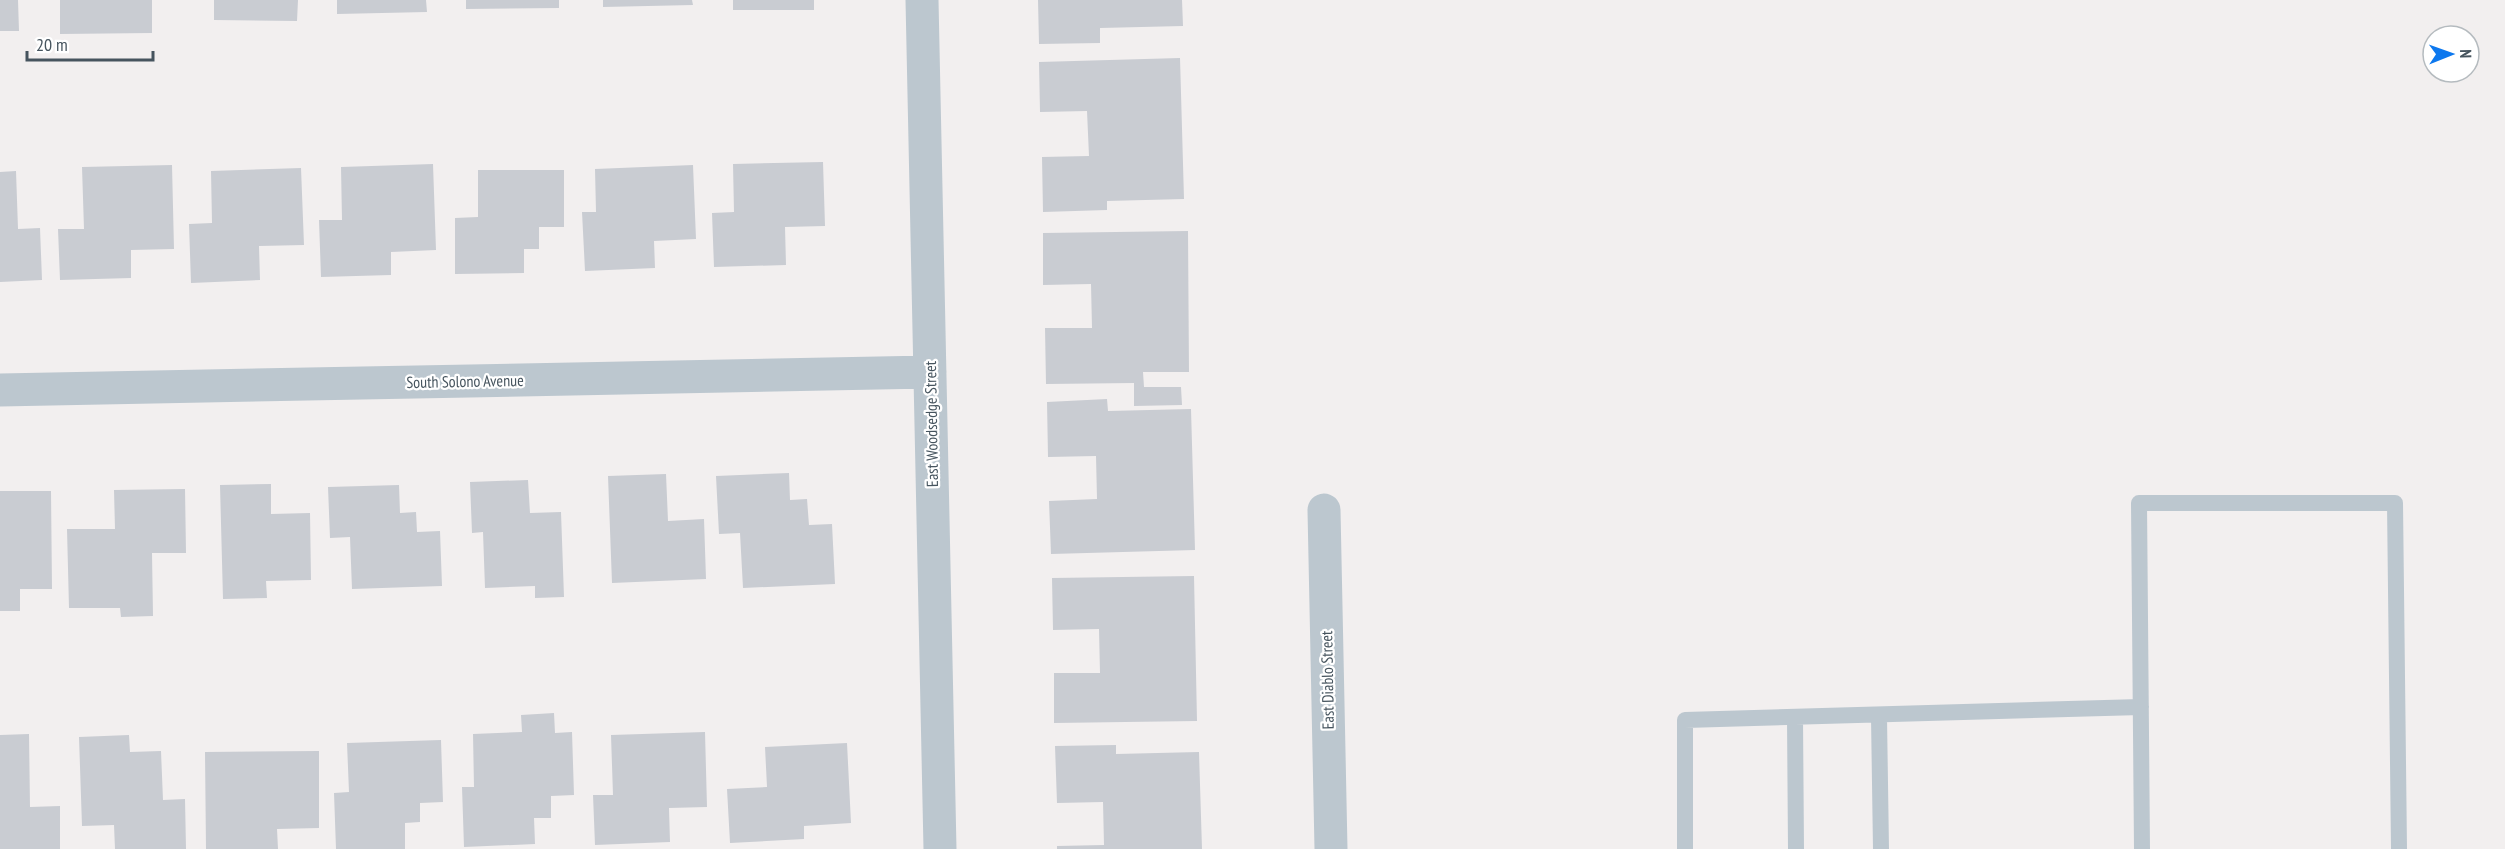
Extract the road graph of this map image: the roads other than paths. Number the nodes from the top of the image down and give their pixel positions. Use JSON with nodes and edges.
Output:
{"nodes":[{"id":1,"x":922,"y":0,"type":"edge"},
{"id":2,"x":930,"y":372,"type":"junction"},
{"id":3,"x":0,"y":390,"type":"edge"},
{"id":4,"x":1324,"y":510,"type":"dead end"},
{"id":5,"x":2140,"y":707,"type":"junction"},
{"id":6,"x":1879,"y":717,"type":"junction"},
{"id":7,"x":1795,"y":718,"type":"junction"},
{"id":8,"x":940,"y":849,"type":"edge"},
{"id":9,"x":1331,"y":849,"type":"edge"},
{"id":10,"x":1685,"y":849,"type":"edge"},
{"id":11,"x":1796,"y":849,"type":"edge"},
{"id":12,"x":1881,"y":849,"type":"edge"},
{"id":13,"x":2142,"y":849,"type":"edge"},
{"id":14,"x":2399,"y":849,"type":"edge"}],
"edges":[{"from":1,"to":2,"type":"street","name":"East Woodsedge Street"},
{"from":2,"to":3,"type":"street","name":"South Solono Avenue"},
{"from":2,"to":8,"type":"street","name":"East Woodsedge Street"},
{"from":4,"to":9,"type":"street","name":"East Diablo Street"},
{"from":5,"to":6,"type":"lane"},
{"from":5,"to":13,"type":"lane"},
{"from":5,"to":14,"type":"lane"},
{"from":6,"to":7,"type":"lane"},
{"from":6,"to":12,"type":"lane"},
{"from":7,"to":10,"type":"lane"},
{"from":7,"to":11,"type":"lane"}]}
